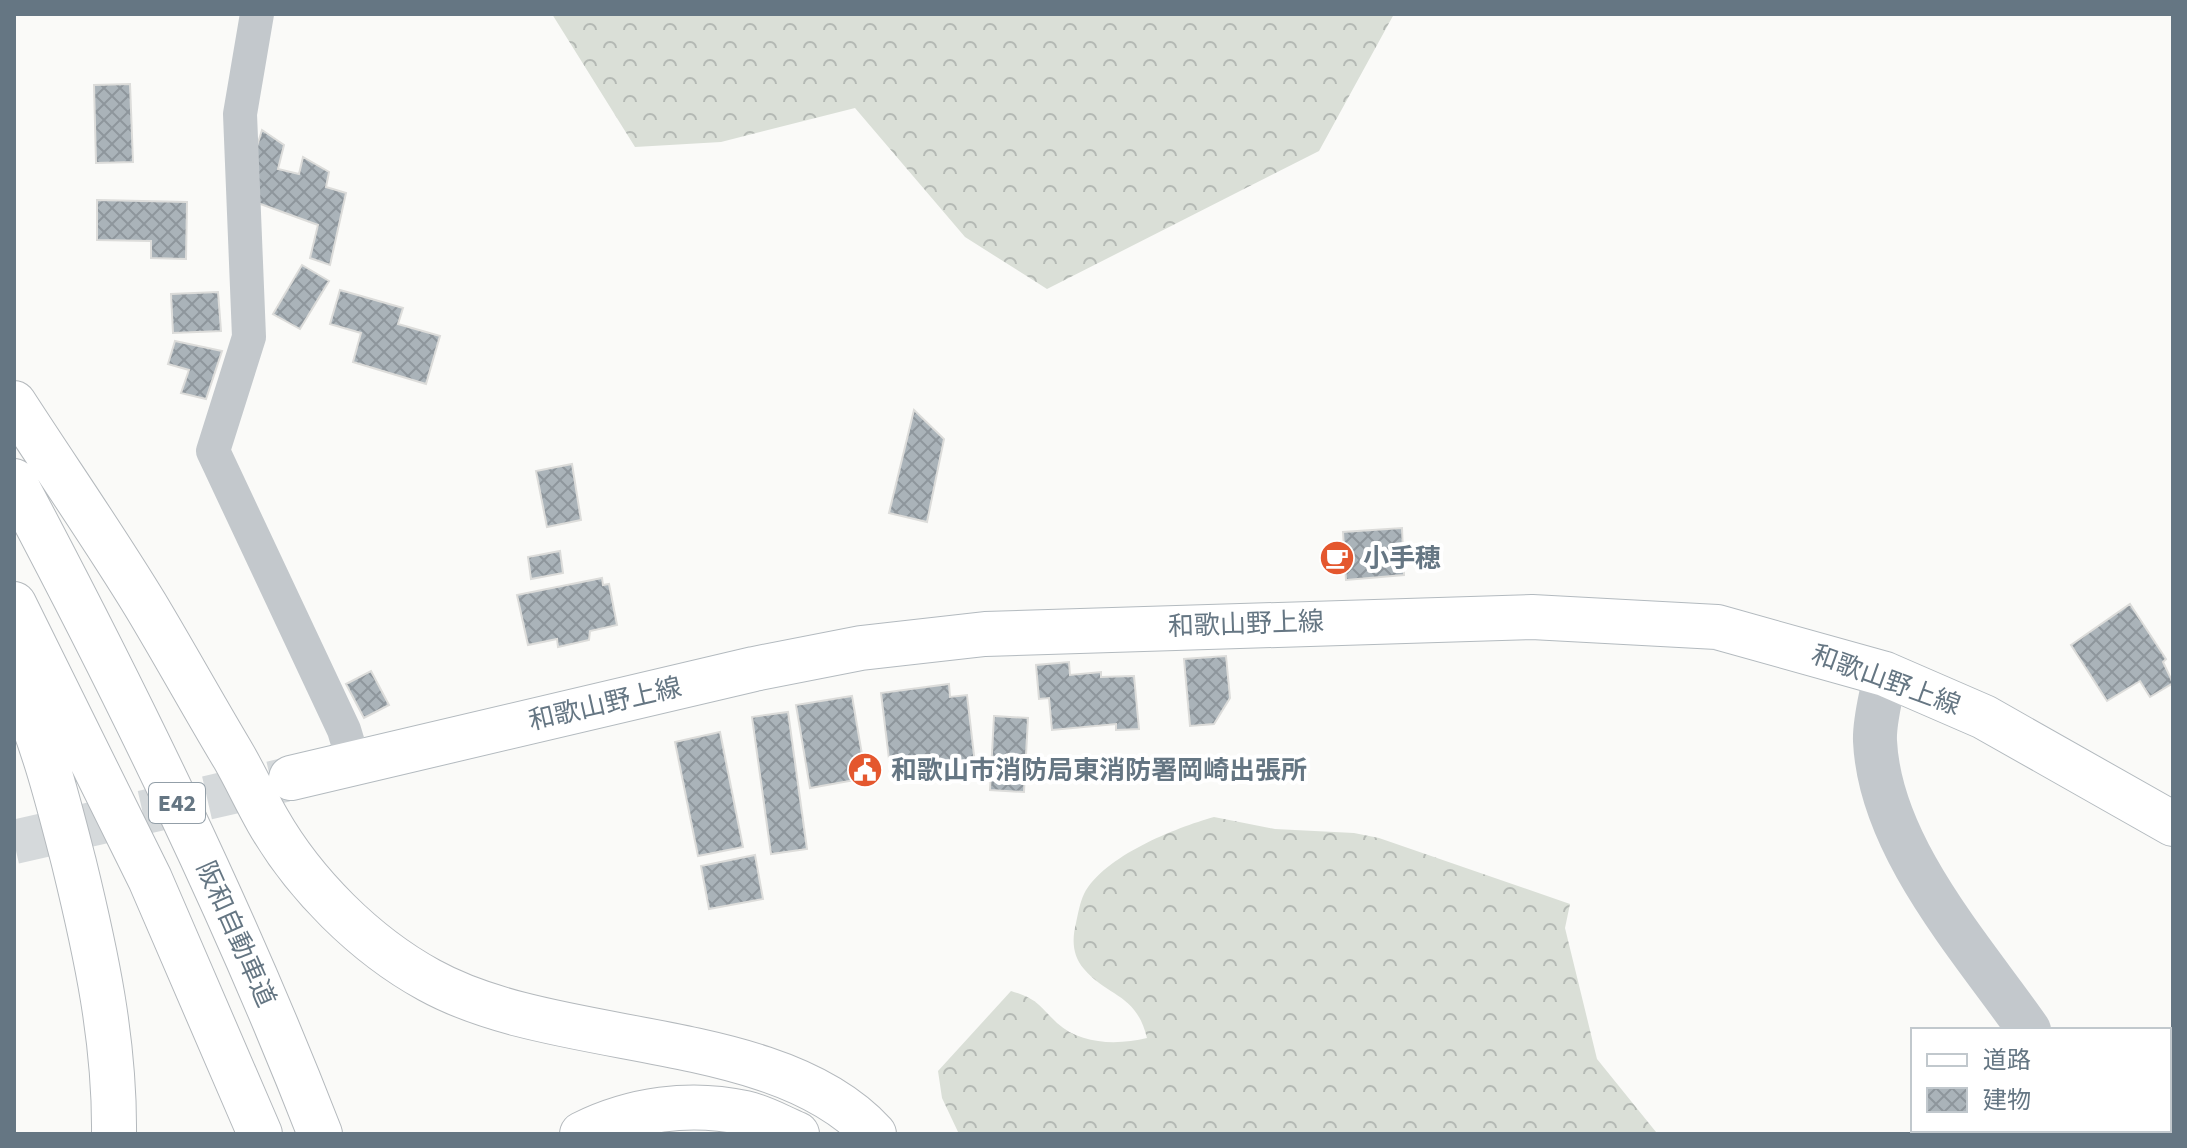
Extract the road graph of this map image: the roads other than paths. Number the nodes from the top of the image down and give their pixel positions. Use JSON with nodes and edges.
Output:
{"nodes":[{"id":1,"x":257,"y":14,"type":"edge"},
{"id":2,"x":14,"y":403,"type":"edge"},
{"id":3,"x":14,"y":481,"type":"edge"},
{"id":4,"x":14,"y":604,"type":"edge"},
{"id":5,"x":1885,"y":674,"type":"junction"},
{"id":6,"x":14,"y":678,"type":"edge"},
{"id":7,"x":354,"y":763,"type":"junction"},
{"id":8,"x":291,"y":778,"type":"tunnel mouth"},
{"id":9,"x":2173,"y":824,"type":"edge"},
{"id":10,"x":2028,"y":1028,"type":"edge"},
{"id":11,"x":114,"y":1134,"type":"edge"},
{"id":12,"x":260,"y":1134,"type":"edge"},
{"id":13,"x":320,"y":1134,"type":"edge"},
{"id":14,"x":582,"y":1134,"type":"edge"},
{"id":15,"x":797,"y":1134,"type":"edge"},
{"id":16,"x":874,"y":1134,"type":"edge"}],
"edges":[{"from":1,"to":7,"type":"street"},
{"from":2,"to":16,"type":"main road"},
{"from":3,"to":13,"type":"main road","name":"阪和自動車道","number":"E42"},
{"from":4,"to":12,"type":"main road","number":"E42"},
{"from":5,"to":7,"type":"main road","name":"和歌山野上線"},
{"from":5,"to":9,"type":"main road","name":"和歌山野上線"},
{"from":5,"to":10,"type":"street"},
{"from":6,"to":11,"type":"main road"},
{"from":7,"to":8,"type":"main road","name":"和歌山野上線"},
{"from":14,"to":15,"type":"main road"}]}
